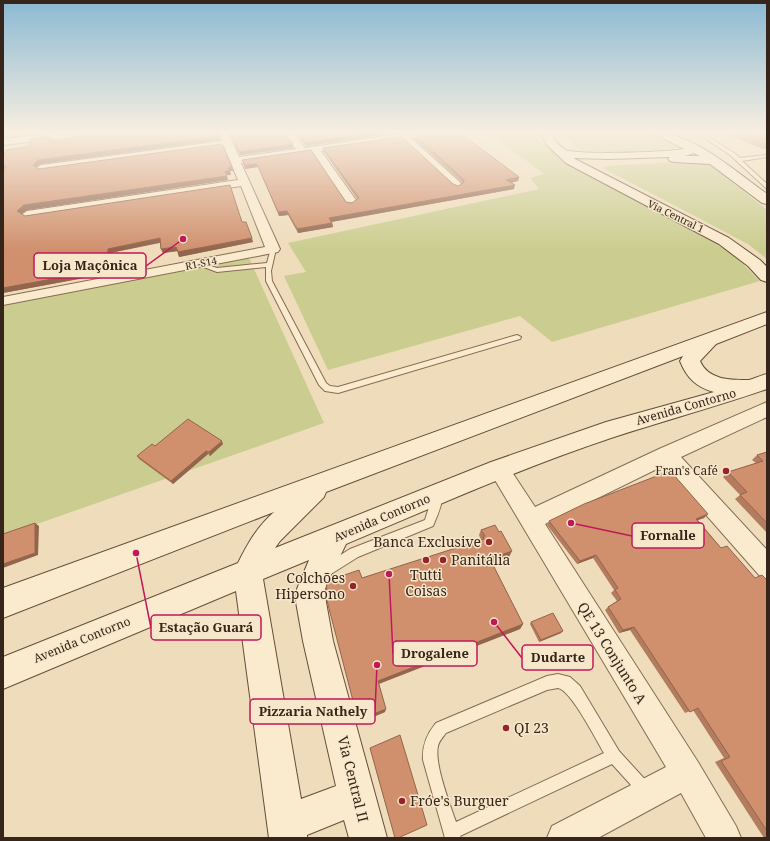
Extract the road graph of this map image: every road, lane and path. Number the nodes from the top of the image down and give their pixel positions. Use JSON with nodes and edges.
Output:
{"nodes":[{"id":1,"x":239,"y":171,"type":"edge"},
{"id":2,"x":330,"y":171,"type":"edge"},
{"id":3,"x":443,"y":171,"type":"edge"},
{"id":4,"x":586,"y":171,"type":"edge"},
{"id":5,"x":729,"y":171,"type":"edge"},
{"id":6,"x":751,"y":171,"type":"edge"},
{"id":7,"x":244,"y":182,"type":"junction"},
{"id":8,"x":458,"y":185,"type":"edge"},
{"id":9,"x":767,"y":187,"type":"edge"},
{"id":10,"x":767,"y":200,"type":"edge"},
{"id":11,"x":352,"y":204,"type":"edge"},
{"id":12,"x":27,"y":215,"type":"edge"},
{"id":13,"x":273,"y":250,"type":"junction"},
{"id":14,"x":199,"y":264,"type":"junction"},
{"id":15,"x":269,"y":265,"type":"junction"},
{"id":16,"x":767,"y":277,"type":"edge"},
{"id":17,"x":3,"y":301,"type":"edge"},
{"id":18,"x":767,"y":318,"type":"edge"},
{"id":19,"x":517,"y":337,"type":"dead end"},
{"id":20,"x":708,"y":341,"type":"junction"},
{"id":21,"x":762,"y":384,"type":"edge"},
{"id":22,"x":767,"y":409,"type":"edge"},
{"id":23,"x":666,"y":455,"type":"junction"},
{"id":24,"x":499,"y":469,"type":"junction"},
{"id":25,"x":321,"y":483,"type":"junction"},
{"id":26,"x":438,"y":494,"type":"junction"},
{"id":27,"x":530,"y":520,"type":"junction"},
{"id":28,"x":336,"y":537,"type":"junction"},
{"id":29,"x":767,"y":567,"type":"edge"},
{"id":30,"x":248,"y":573,"type":"junction"},
{"id":31,"x":315,"y":577,"type":"junction"},
{"id":32,"x":3,"y":603,"type":"edge"},
{"id":33,"x":3,"y":673,"type":"edge"},
{"id":34,"x":614,"y":756,"type":"junction"},
{"id":35,"x":687,"y":773,"type":"junction"},
{"id":36,"x":649,"y":793,"type":"junction"},
{"id":37,"x":358,"y":796,"type":"junction"},
{"id":38,"x":287,"y":831,"type":"edge"},
{"id":39,"x":452,"y":835,"type":"edge"},
{"id":40,"x":368,"y":838,"type":"edge"},
{"id":41,"x":564,"y":838,"type":"edge"},
{"id":42,"x":724,"y":838,"type":"edge"}],
"edges":[{"from":1,"to":7,"type":"street"},
{"from":2,"to":11,"type":"street"},
{"from":3,"to":8,"type":"street"},
{"from":4,"to":16,"type":"main road","name":"Via Central 1"},
{"from":5,"to":10,"type":"main road"},
{"from":6,"to":9,"type":"lane"},
{"from":7,"to":12,"type":"street"},
{"from":7,"to":13,"type":"street"},
{"from":13,"to":14,"type":"street","name":"R1-S14"},
{"from":13,"to":15,"type":"lane"},
{"from":14,"to":15,"type":"lane"},
{"from":14,"to":17,"type":"street","name":"R1-S14"},
{"from":15,"to":19,"type":"lane"},
{"from":18,"to":20,"type":"main road"},
{"from":20,"to":21,"type":"main road"},
{"from":20,"to":25,"type":"main road"},
{"from":21,"to":24,"type":"main road","name":"Avenida Contorno"},
{"from":22,"to":23,"type":"street"},
{"from":23,"to":27,"type":"street"},
{"from":23,"to":29,"type":"street"},
{"from":24,"to":26,"type":"main road","name":"Avenida Contorno"},
{"from":24,"to":27,"type":"street","name":"QE 13 Conjunto A"},
{"from":25,"to":30,"type":"main road"},
{"from":25,"to":32,"type":"main road"},
{"from":26,"to":28,"type":"main road","name":"Avenida Contorno"},
{"from":26,"to":31,"type":"lane"},
{"from":27,"to":35,"type":"street","name":"QE 13 Conjunto A"},
{"from":28,"to":30,"type":"main road","name":"Avenida Contorno"},
{"from":28,"to":31,"type":"main road","name":"Via Central II"},
{"from":30,"to":33,"type":"main road","name":"Avenida Contorno"},
{"from":30,"to":38,"type":"main road"},
{"from":31,"to":37,"type":"main road","name":"Via Central II"},
{"from":34,"to":36,"type":"lane"},
{"from":34,"to":39,"type":"lane"},
{"from":34,"to":39,"type":"lane"},
{"from":35,"to":36,"type":"street"},
{"from":35,"to":42,"type":"street","name":"QE 13 Conjunto A"},
{"from":36,"to":41,"type":"street"},
{"from":37,"to":38,"type":"main road"},
{"from":37,"to":40,"type":"main road","name":"Via Central II"}]}
